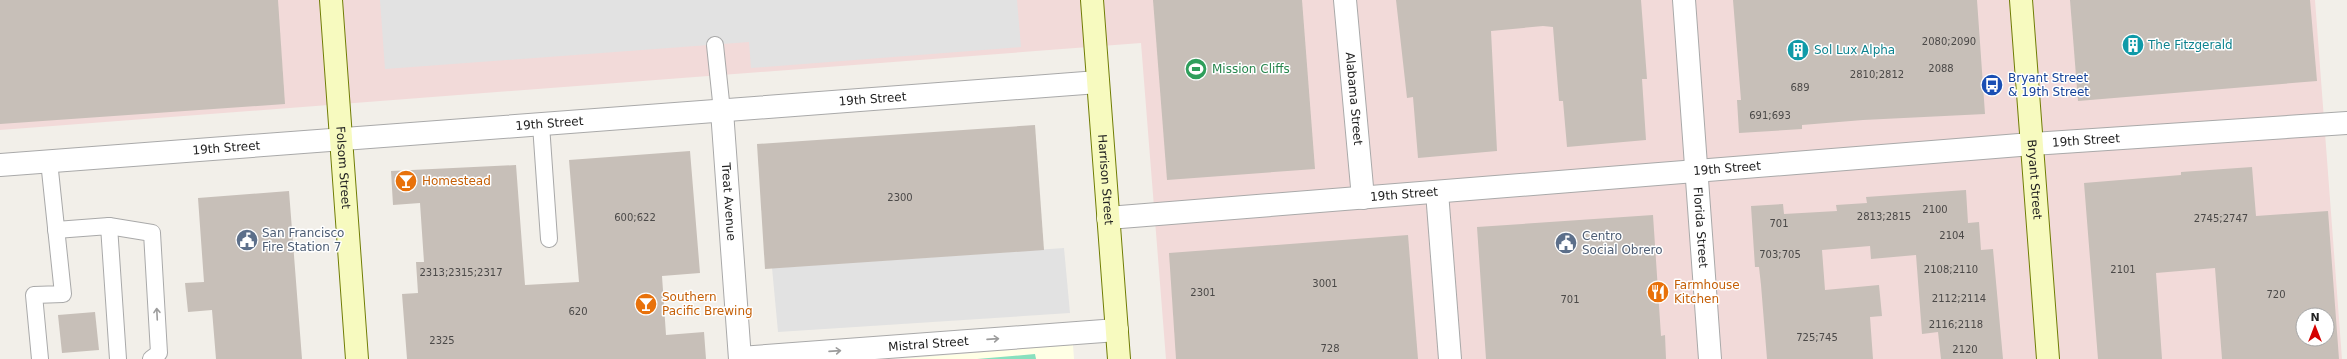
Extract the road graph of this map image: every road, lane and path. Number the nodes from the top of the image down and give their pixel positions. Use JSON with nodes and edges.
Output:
{"nodes":[{"id":1,"x":331,"y":0,"type":"edge"},
{"id":2,"x":1092,"y":0,"type":"edge"},
{"id":3,"x":1345,"y":0,"type":"edge"},
{"id":4,"x":1684,"y":0,"type":"edge"},
{"id":5,"x":2021,"y":0,"type":"edge"},
{"id":6,"x":715,"y":45,"type":"dead end"},
{"id":7,"x":1098,"y":82,"type":"junction"},
{"id":8,"x":722,"y":111,"type":"junction"},
{"id":9,"x":2347,"y":122,"type":"edge"},
{"id":10,"x":541,"y":125,"type":"junction"},
{"id":11,"x":342,"y":140,"type":"junction"},
{"id":12,"x":2032,"y":144,"type":"junction"},
{"id":13,"x":49,"y":162,"type":"junction"},
{"id":14,"x":0,"y":165,"type":"edge"},
{"id":15,"x":1698,"y":172,"type":"junction"},
{"id":16,"x":1437,"y":192,"type":"junction"},
{"id":17,"x":1363,"y":198,"type":"junction"},
{"id":18,"x":1108,"y":218,"type":"junction"},
{"id":19,"x":109,"y":226,"type":"junction"},
{"id":20,"x":56,"y":230,"type":"junction"},
{"id":21,"x":549,"y":239,"type":"dead end"},
{"id":22,"x":1117,"y":330,"type":"junction"},
{"id":23,"x":155,"y":356,"type":"edge"},
{"id":24,"x":40,"y":359,"type":"edge"},
{"id":25,"x":118,"y":359,"type":"edge"},
{"id":26,"x":357,"y":359,"type":"edge"},
{"id":27,"x":740,"y":359,"type":"edge"},
{"id":28,"x":1119,"y":359,"type":"edge"},
{"id":29,"x":1450,"y":359,"type":"edge"},
{"id":30,"x":1710,"y":359,"type":"edge"},
{"id":31,"x":2048,"y":359,"type":"edge"}],
"edges":[{"from":1,"to":11,"type":"street","name":"Folsom Street"},
{"from":2,"to":7,"type":"street","name":"Harrison Street"},
{"from":3,"to":17,"type":"street","name":"Alabama Street"},
{"from":4,"to":15,"type":"street","name":"Florida Street"},
{"from":5,"to":12,"type":"street","name":"Bryant Street"},
{"from":6,"to":8,"type":"lane","name":"Treat Avenue"},
{"from":7,"to":8,"type":"street","name":"19th Street"},
{"from":7,"to":18,"type":"street","name":"Harrison Street"},
{"from":8,"to":10,"type":"street","name":"19th Street"},
{"from":8,"to":27,"type":"street","name":"Treat Avenue"},
{"from":9,"to":12,"type":"street","name":"19th Street"},
{"from":10,"to":11,"type":"street","name":"19th Street"},
{"from":10,"to":21,"type":"lane"},
{"from":11,"to":13,"type":"street","name":"19th Street"},
{"from":11,"to":26,"type":"street","name":"Folsom Street"},
{"from":12,"to":15,"type":"street","name":"19th Street"},
{"from":12,"to":31,"type":"street","name":"Bryant Street"},
{"from":13,"to":14,"type":"street","name":"19th Street"},
{"from":13,"to":20,"type":"lane"},
{"from":15,"to":16,"type":"street","name":"19th Street"},
{"from":15,"to":30,"type":"street","name":"Florida Street"},
{"from":16,"to":17,"type":"street","name":"19th Street"},
{"from":16,"to":29,"type":"street"},
{"from":17,"to":18,"type":"street","name":"19th Street"},
{"from":18,"to":22,"type":"street","name":"Harrison Street"},
{"from":19,"to":20,"type":"lane"},
{"from":23,"to":19,"type":"lane","one_way":true},
{"from":19,"to":25,"type":"lane"},
{"from":20,"to":24,"type":"lane"},
{"from":27,"to":22,"type":"street","name":"Mistral Street","one_way":true},
{"from":22,"to":28,"type":"street","name":"Harrison Street"}]}
